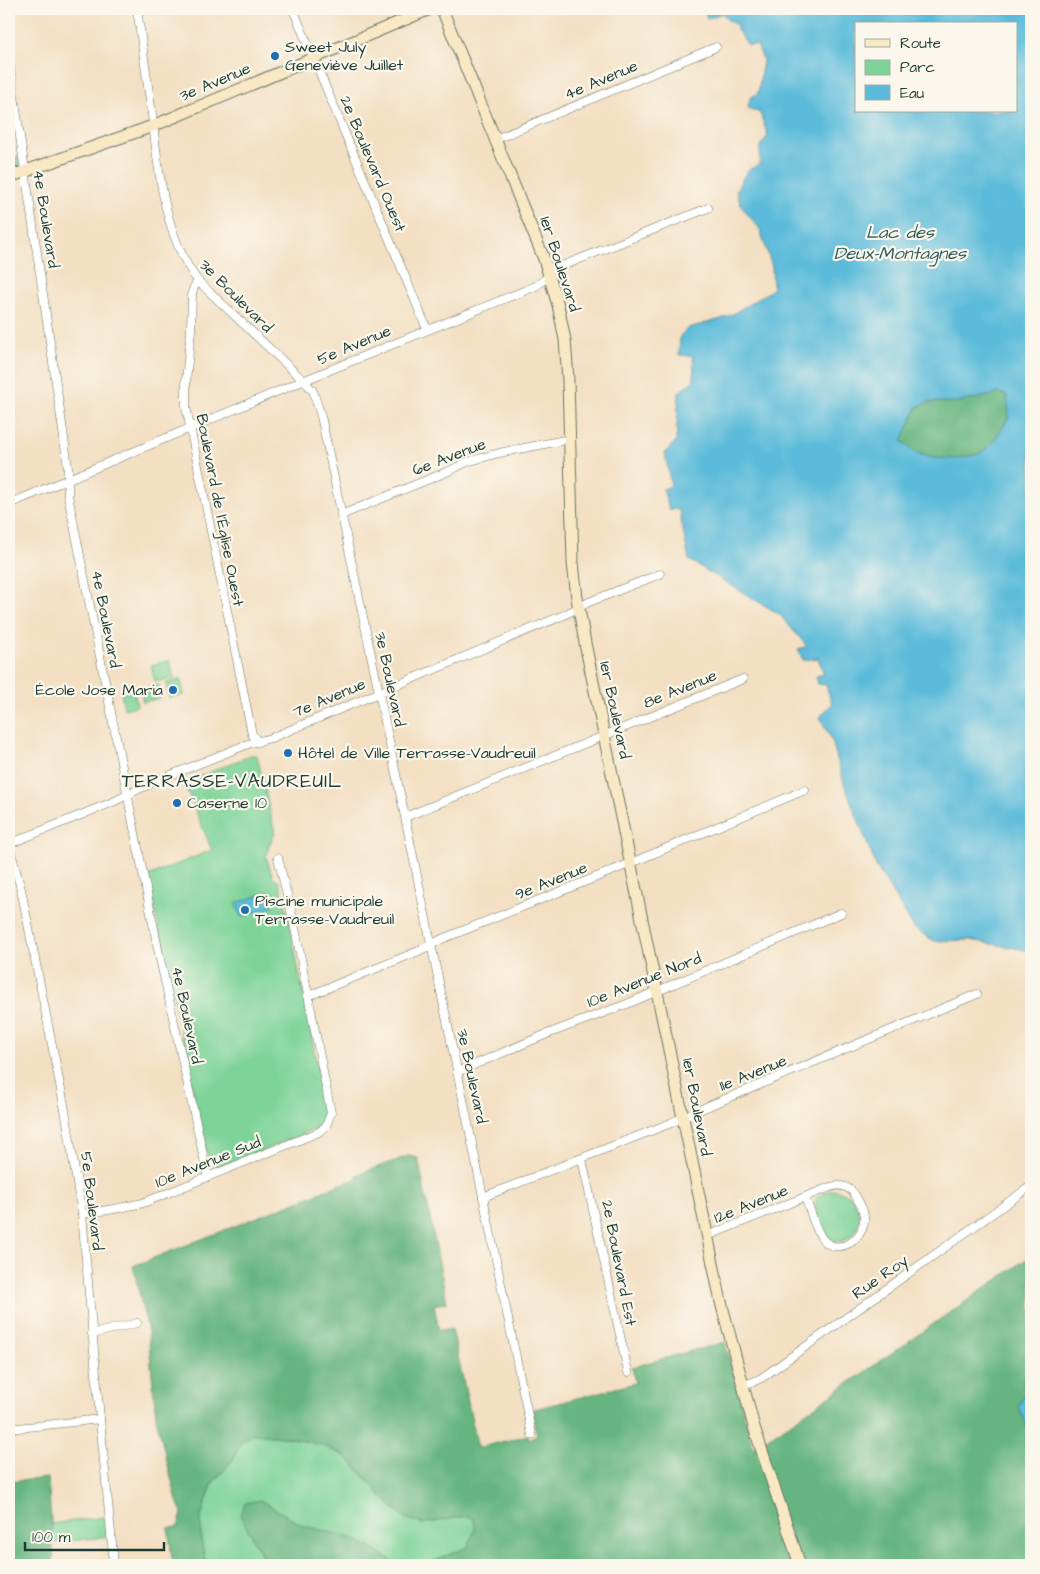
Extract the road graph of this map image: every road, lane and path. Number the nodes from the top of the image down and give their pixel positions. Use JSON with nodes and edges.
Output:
{"nodes":[{"id":1,"x":137,"y":9,"type":"edge"},
{"id":2,"x":293,"y":9,"type":"edge"},
{"id":3,"x":430,"y":9,"type":"edge"},
{"id":4,"x":442,"y":9,"type":"edge"},
{"id":5,"x":716,"y":47,"type":"dead end"},
{"id":6,"x":314,"y":59,"type":"junction"},
{"id":7,"x":9,"y":61,"type":"edge"},
{"id":8,"x":153,"y":126,"type":"junction"},
{"id":9,"x":496,"y":139,"type":"junction"},
{"id":10,"x":24,"y":171,"type":"junction"},
{"id":11,"x":9,"y":178,"type":"edge"},
{"id":12,"x":708,"y":208,"type":"dead end"},
{"id":13,"x":550,"y":276,"type":"junction"},
{"id":14,"x":198,"y":281,"type":"junction"},
{"id":15,"x":427,"y":329,"type":"junction"},
{"id":16,"x":304,"y":381,"type":"junction"},
{"id":17,"x":189,"y":428,"type":"junction"},
{"id":18,"x":570,"y":439,"type":"junction"},
{"id":19,"x":68,"y":479,"type":"junction"},
{"id":20,"x":9,"y":504,"type":"edge"},
{"id":21,"x":342,"y":515,"type":"junction"},
{"id":22,"x":660,"y":574,"type":"dead end"},
{"id":23,"x":578,"y":608,"type":"junction"},
{"id":24,"x":743,"y":679,"type":"dead end"},
{"id":25,"x":378,"y":692,"type":"junction"},
{"id":26,"x":604,"y":735,"type":"junction"},
{"id":27,"x":258,"y":742,"type":"junction"},
{"id":28,"x":805,"y":790,"type":"dead end"},
{"id":29,"x":127,"y":795,"type":"junction"},
{"id":30,"x":405,"y":817,"type":"junction"},
{"id":31,"x":9,"y":844,"type":"edge"},
{"id":32,"x":278,"y":858,"type":"dead end"},
{"id":33,"x":631,"y":863,"type":"junction"},
{"id":34,"x":841,"y":913,"type":"dead end"},
{"id":35,"x":431,"y":944,"type":"junction"},
{"id":36,"x":657,"y":991,"type":"junction"},
{"id":37,"x":977,"y":994,"type":"dead end"},
{"id":38,"x":308,"y":996,"type":"junction"},
{"id":39,"x":458,"y":1072,"type":"junction"},
{"id":40,"x":682,"y":1117,"type":"junction"},
{"id":41,"x":582,"y":1159,"type":"junction"},
{"id":42,"x":208,"y":1177,"type":"junction"},
{"id":43,"x":1031,"y":1186,"type":"edge"},
{"id":44,"x":805,"y":1197,"type":"junction"},
{"id":45,"x":482,"y":1198,"type":"junction"},
{"id":46,"x":82,"y":1214,"type":"junction"},
{"id":47,"x":707,"y":1236,"type":"junction"},
{"id":48,"x":138,"y":1323,"type":"dead end"},
{"id":49,"x":92,"y":1334,"type":"junction"},
{"id":50,"x":628,"y":1372,"type":"dead end"},
{"id":51,"x":742,"y":1385,"type":"junction"},
{"id":52,"x":100,"y":1420,"type":"junction"},
{"id":53,"x":9,"y":1429,"type":"edge"},
{"id":54,"x":532,"y":1435,"type":"dead end"},
{"id":55,"x":114,"y":1565,"type":"edge"},
{"id":56,"x":800,"y":1565,"type":"edge"}],
"edges":[{"from":1,"to":8,"type":"street","name":"3e Boulevard"},
{"from":2,"to":6,"type":"street","name":"2e Boulevard Ouest"},
{"from":3,"to":6,"type":"street","name":"3e Avenue"},
{"from":4,"to":9,"type":"street","name":"1er Boulevard"},
{"from":5,"to":9,"type":"street","name":"4e Avenue"},
{"from":6,"to":8,"type":"street","name":"3e Avenue"},
{"from":6,"to":15,"type":"street","name":"2e Boulevard Ouest"},
{"from":7,"to":10,"type":"street","name":"4e Boulevard"},
{"from":8,"to":10,"type":"street","name":"3e Avenue"},
{"from":8,"to":14,"type":"street","name":"3e Boulevard"},
{"from":9,"to":13,"type":"street","name":"1er Boulevard"},
{"from":10,"to":11,"type":"street","name":"3e Avenue"},
{"from":10,"to":19,"type":"street","name":"4e Boulevard"},
{"from":12,"to":13,"type":"street","name":"5e Avenue"},
{"from":13,"to":15,"type":"street","name":"5e Avenue"},
{"from":13,"to":18,"type":"street","name":"1er Boulevard"},
{"from":14,"to":16,"type":"street","name":"3e Boulevard"},
{"from":14,"to":17,"type":"street","name":"Boulevard de l'Église Ouest"},
{"from":15,"to":16,"type":"street","name":"5e Avenue"},
{"from":16,"to":17,"type":"street","name":"5e Avenue"},
{"from":16,"to":21,"type":"street","name":"3e Boulevard"},
{"from":17,"to":19,"type":"street","name":"5e Avenue"},
{"from":17,"to":27,"type":"street","name":"Boulevard de l'Église Ouest"},
{"from":18,"to":21,"type":"street","name":"6e Avenue"},
{"from":18,"to":23,"type":"street","name":"1er Boulevard"},
{"from":19,"to":20,"type":"street","name":"5e Avenue"},
{"from":19,"to":29,"type":"street","name":"4e Boulevard"},
{"from":21,"to":25,"type":"street","name":"3e Boulevard"},
{"from":22,"to":23,"type":"street","name":"7e Avenue"},
{"from":23,"to":25,"type":"street","name":"7e Avenue"},
{"from":23,"to":26,"type":"street","name":"1er Boulevard"},
{"from":24,"to":26,"type":"street","name":"8e Avenue"},
{"from":25,"to":27,"type":"street","name":"7e Avenue"},
{"from":25,"to":30,"type":"street","name":"3e Boulevard"},
{"from":26,"to":30,"type":"street","name":"8e Avenue"},
{"from":26,"to":33,"type":"street","name":"1er Boulevard"},
{"from":27,"to":29,"type":"street","name":"7e Avenue"},
{"from":28,"to":33,"type":"street","name":"9e Avenue"},
{"from":29,"to":31,"type":"street","name":"7e Avenue"},
{"from":29,"to":42,"type":"street","name":"4e Boulevard"},
{"from":30,"to":35,"type":"street","name":"3e Boulevard"},
{"from":31,"to":46,"type":"street","name":"5e Boulevard"},
{"from":32,"to":38,"type":"street"},
{"from":33,"to":35,"type":"street","name":"9e Avenue"},
{"from":33,"to":36,"type":"street","name":"1er Boulevard"},
{"from":34,"to":36,"type":"street","name":"10e Avenue Nord"},
{"from":35,"to":38,"type":"street","name":"9e Avenue"},
{"from":35,"to":39,"type":"street","name":"3e Boulevard"},
{"from":36,"to":39,"type":"street","name":"10e Avenue Nord"},
{"from":36,"to":40,"type":"street","name":"1er Boulevard"},
{"from":37,"to":40,"type":"street","name":"11e Avenue"},
{"from":38,"to":42,"type":"street","name":"10e Avenue Sud"},
{"from":39,"to":45,"type":"street","name":"3e Boulevard"},
{"from":40,"to":41,"type":"street","name":"11e Avenue"},
{"from":40,"to":47,"type":"street","name":"1er Boulevard"},
{"from":41,"to":45,"type":"street","name":"11e Avenue"},
{"from":41,"to":50,"type":"street","name":"2e Boulevard Est"},
{"from":42,"to":46,"type":"street","name":"10e Avenue Sud"},
{"from":43,"to":51,"type":"street","name":"Rue Roy"},
{"from":44,"to":44,"type":"street","name":"12e Avenue"},
{"from":44,"to":47,"type":"street","name":"12e Avenue"},
{"from":45,"to":54,"type":"street","name":"3e Boulevard"},
{"from":46,"to":49,"type":"street","name":"5e Boulevard"},
{"from":47,"to":51,"type":"street","name":"1er Boulevard"},
{"from":48,"to":49,"type":"street"},
{"from":49,"to":52,"type":"street","name":"5e Boulevard"},
{"from":51,"to":56,"type":"street","name":"1er Boulevard"},
{"from":52,"to":53,"type":"street"},
{"from":52,"to":55,"type":"street","name":"5e Boulevard"}]}
